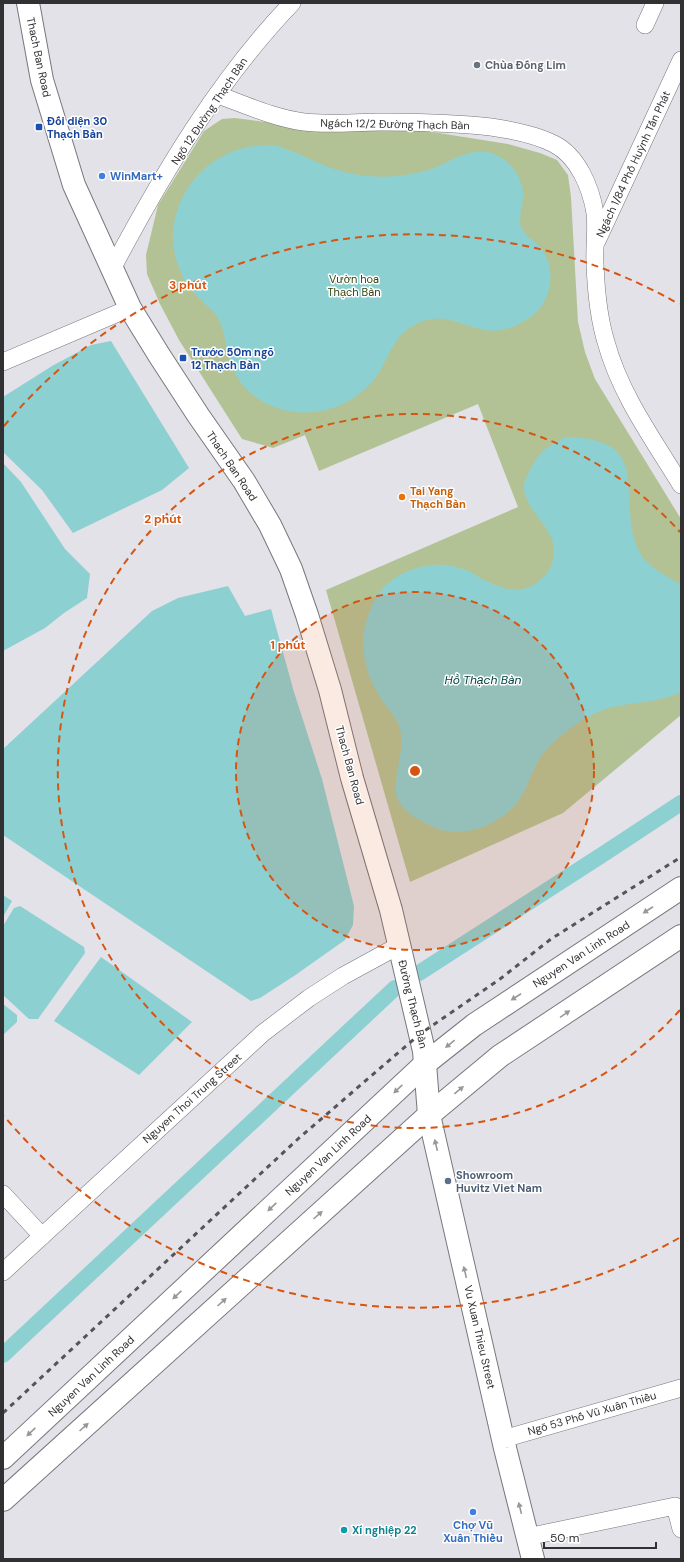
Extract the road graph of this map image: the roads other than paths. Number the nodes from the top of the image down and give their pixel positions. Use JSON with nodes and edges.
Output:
{"nodes":[{"id":1,"x":28,"y":3,"type":"edge"},
{"id":2,"x":292,"y":3,"type":"edge"},
{"id":3,"x":655,"y":3,"type":"edge"},
{"id":4,"x":645,"y":26,"type":"dead end"},
{"id":5,"x":681,"y":60,"type":"edge"},
{"id":6,"x":218,"y":94,"type":"junction"},
{"id":7,"x":594,"y":246,"type":"junction"},
{"id":8,"x":112,"y":269,"type":"junction"},
{"id":9,"x":130,"y":308,"type":"junction"},
{"id":10,"x":3,"y":362,"type":"edge"},
{"id":11,"x":681,"y":485,"type":"edge"},
{"id":12,"x":681,"y":888,"type":"edge"},
{"id":13,"x":681,"y":936,"type":"edge"},
{"id":14,"x":398,"y":946,"type":"junction"},
{"id":15,"x":426,"y":1063,"type":"junction"},
{"id":16,"x":429,"y":1115,"type":"junction"},
{"id":17,"x":3,"y":1194,"type":"edge"},
{"id":18,"x":42,"y":1236,"type":"junction"},
{"id":19,"x":3,"y":1272,"type":"edge"},
{"id":20,"x":681,"y":1388,"type":"edge"},
{"id":21,"x":503,"y":1439,"type":"junction"},
{"id":22,"x":3,"y":1458,"type":"edge"},
{"id":23,"x":3,"y":1500,"type":"edge"},
{"id":24,"x":681,"y":1529,"type":"edge"},
{"id":25,"x":527,"y":1537,"type":"junction"},
{"id":26,"x":532,"y":1559,"type":"edge"}],
"edges":[{"from":1,"to":8,"type":"main road","name":"Thach Ban Road"},
{"from":2,"to":6,"type":"street","name":"Ngõ 12 Đường Thạch Bàn"},
{"from":3,"to":4,"type":"street"},
{"from":5,"to":7,"type":"street","name":"Ngách 1/84 Phố Huỳnh Tấn Phát"},
{"from":6,"to":7,"type":"street","name":"Ngách 12/2 Đường Thạch Bàn"},
{"from":6,"to":8,"type":"street","name":"Ngõ 12 Đường Thạch Bàn"},
{"from":7,"to":11,"type":"street","name":"Ngách 12/2 Đường Thạch Bàn"},
{"from":8,"to":9,"type":"main road","name":"Thach Ban Road"},
{"from":9,"to":10,"type":"street"},
{"from":9,"to":14,"type":"main road","name":"Thach Ban Road"},
{"from":12,"to":15,"type":"main road","name":"Nguyen Van Linh Road","one_way":true},
{"from":16,"to":13,"type":"main road","one_way":true},
{"from":14,"to":15,"type":"main road","name":"Đường Thạch Bàn"},
{"from":14,"to":18,"type":"street","name":"Nguyen Thoi Trung Street"},
{"from":15,"to":16,"type":"main road","name":"Đường Thạch Bàn"},
{"from":15,"to":22,"type":"main road","name":"Nguyen Van Linh Road","one_way":true},
{"from":21,"to":16,"type":"main road","name":"Vu Xuan Thieu Street","one_way":true},
{"from":23,"to":16,"type":"main road","one_way":true},
{"from":17,"to":18,"type":"street"},
{"from":18,"to":19,"type":"street","name":"Nguyen Thoi Trung Street"},
{"from":20,"to":21,"type":"street","name":"Ngõ 53 Phố Vũ Xuân Thiều"},
{"from":25,"to":21,"type":"main road","name":"Vu Xuan Thieu Street","one_way":true},
{"from":24,"to":25,"type":"street"},
{"from":25,"to":26,"type":"main road","name":"Vu Xuan Thieu Street"}]}
